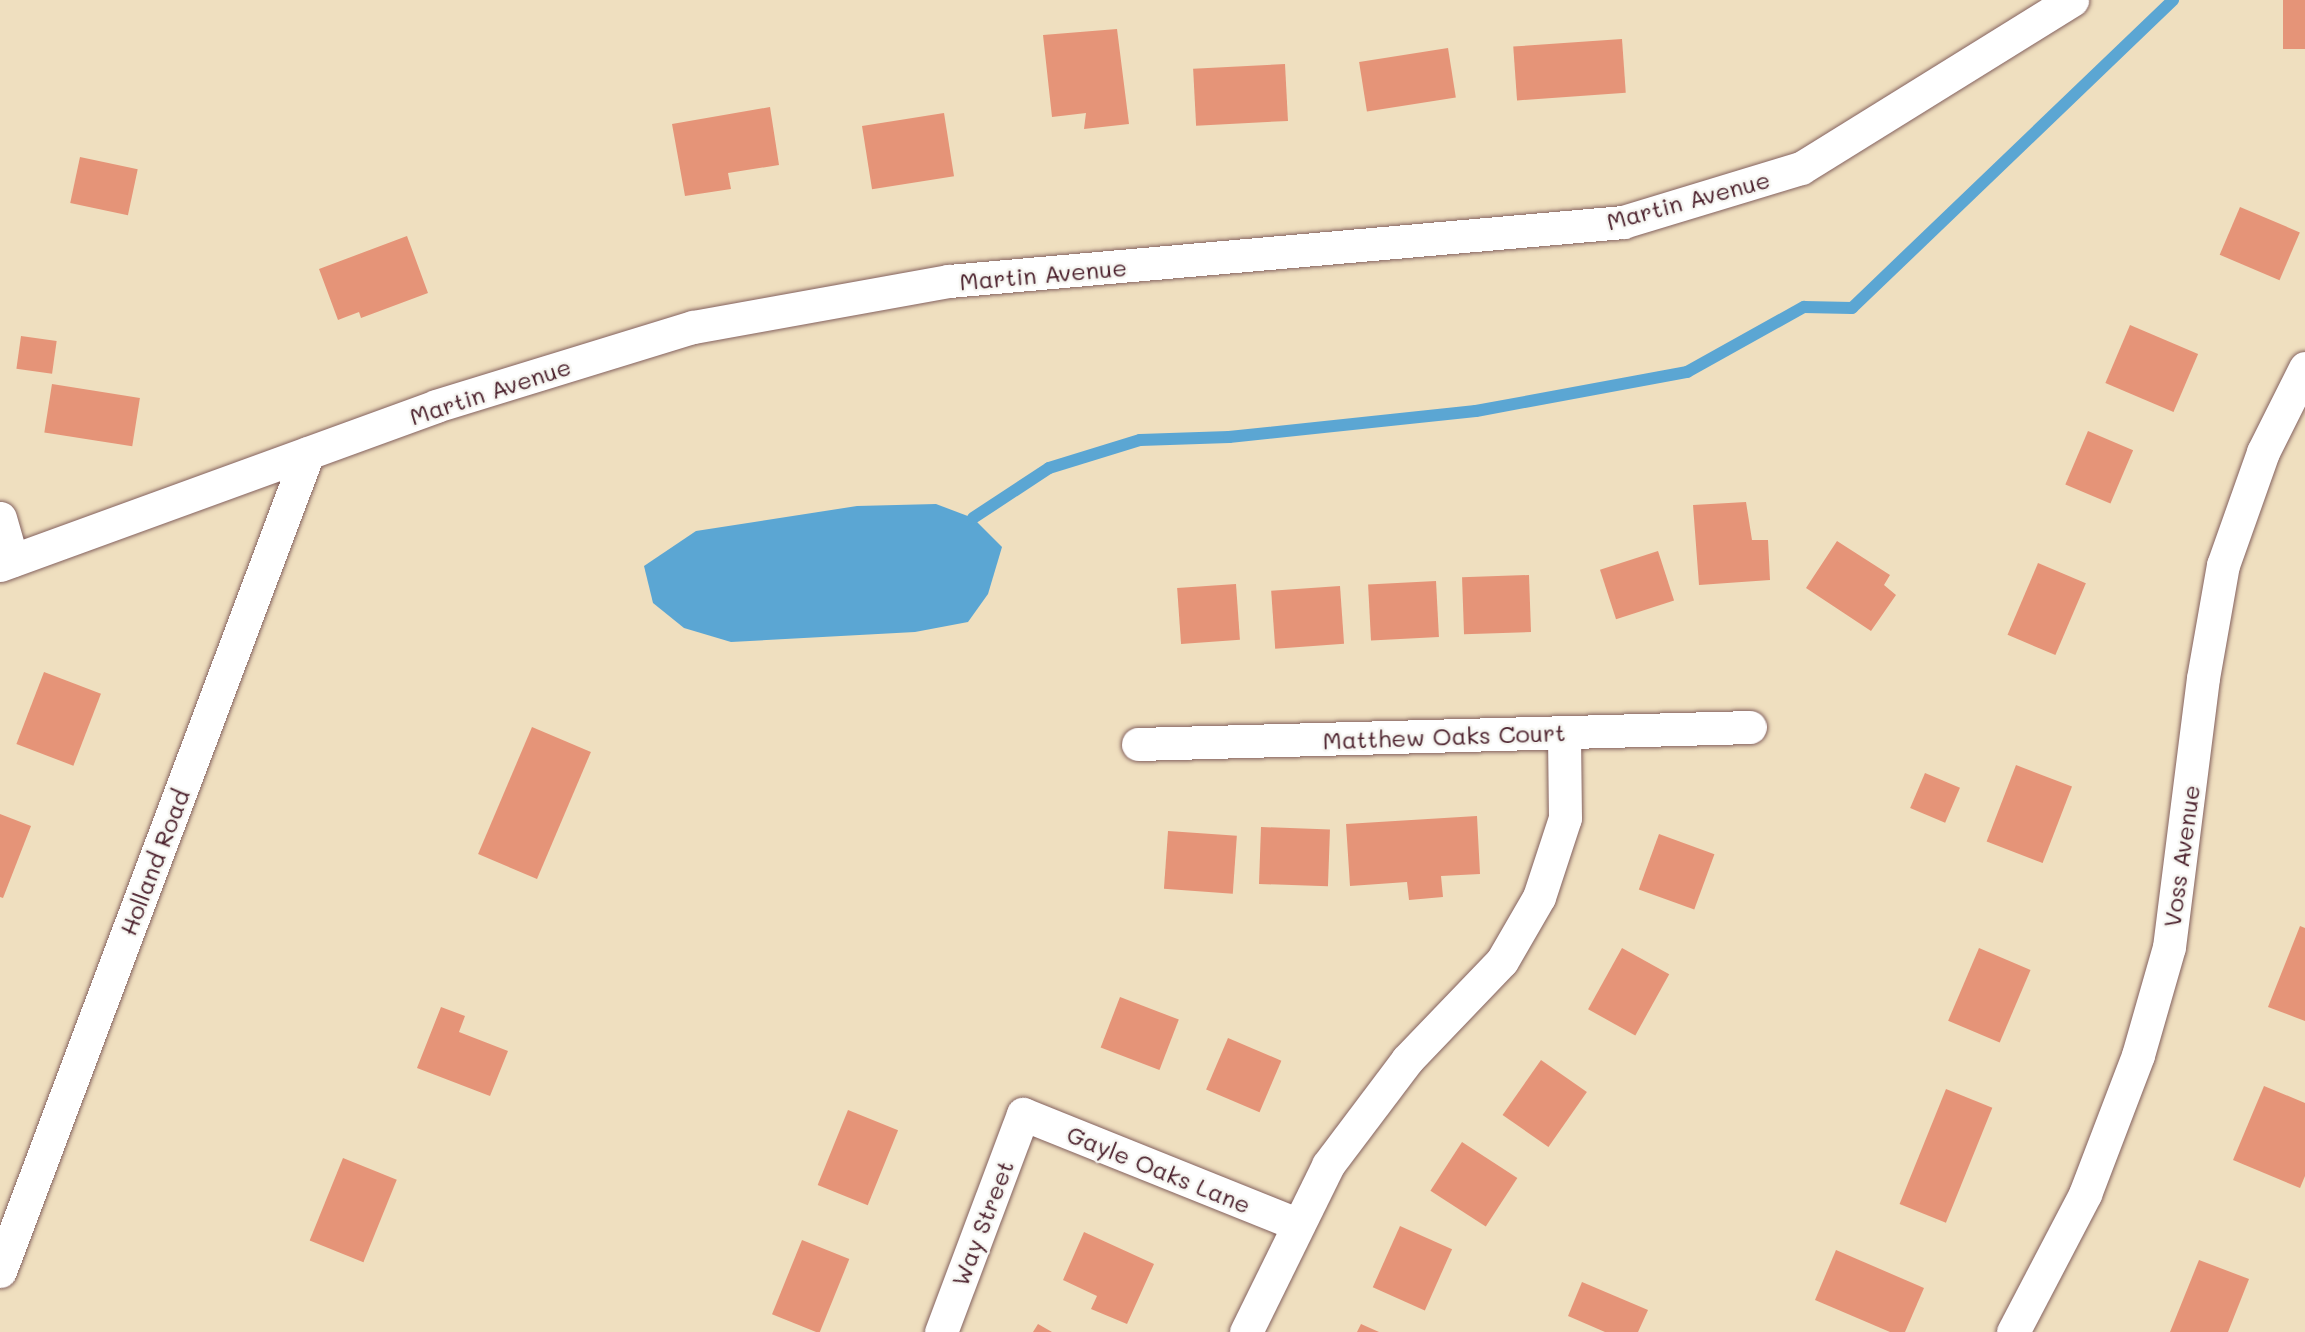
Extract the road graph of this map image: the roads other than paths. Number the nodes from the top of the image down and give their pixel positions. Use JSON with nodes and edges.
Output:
{"nodes":[{"id":1,"x":2072,"y":0,"type":"edge"},
{"id":2,"x":2305,"y":368,"type":"edge"},
{"id":3,"x":308,"y":453,"type":"junction"},
{"id":4,"x":0,"y":518,"type":"edge"},
{"id":5,"x":6,"y":563,"type":"edge"},
{"id":6,"x":1750,"y":727,"type":"dead end"},
{"id":7,"x":1564,"y":733,"type":"junction"},
{"id":8,"x":1138,"y":744,"type":"dead end"},
{"id":9,"x":1023,"y":1114,"type":"joint"},
{"id":10,"x":1296,"y":1224,"type":"junction"},
{"id":11,"x":0,"y":1270,"type":"edge"},
{"id":12,"x":942,"y":1332,"type":"edge"},
{"id":13,"x":1246,"y":1332,"type":"edge"},
{"id":14,"x":2013,"y":1332,"type":"edge"}],
"edges":[{"from":1,"to":3,"type":"street","name":"Martin Avenue"},
{"from":2,"to":14,"type":"street","name":"Voss Avenue"},
{"from":3,"to":5,"type":"street","name":"Martin Avenue"},
{"from":3,"to":11,"type":"street","name":"Holland Road"},
{"from":4,"to":5,"type":"street"},
{"from":6,"to":7,"type":"street","name":"Matthew Oaks Court"},
{"from":7,"to":8,"type":"street","name":"Matthew Oaks Court"},
{"from":7,"to":10,"type":"street"},
{"from":9,"to":10,"type":"street","name":"Gayle Oaks Lane"},
{"from":9,"to":12,"type":"street","name":"Way Street"},
{"from":10,"to":13,"type":"street"}]}
